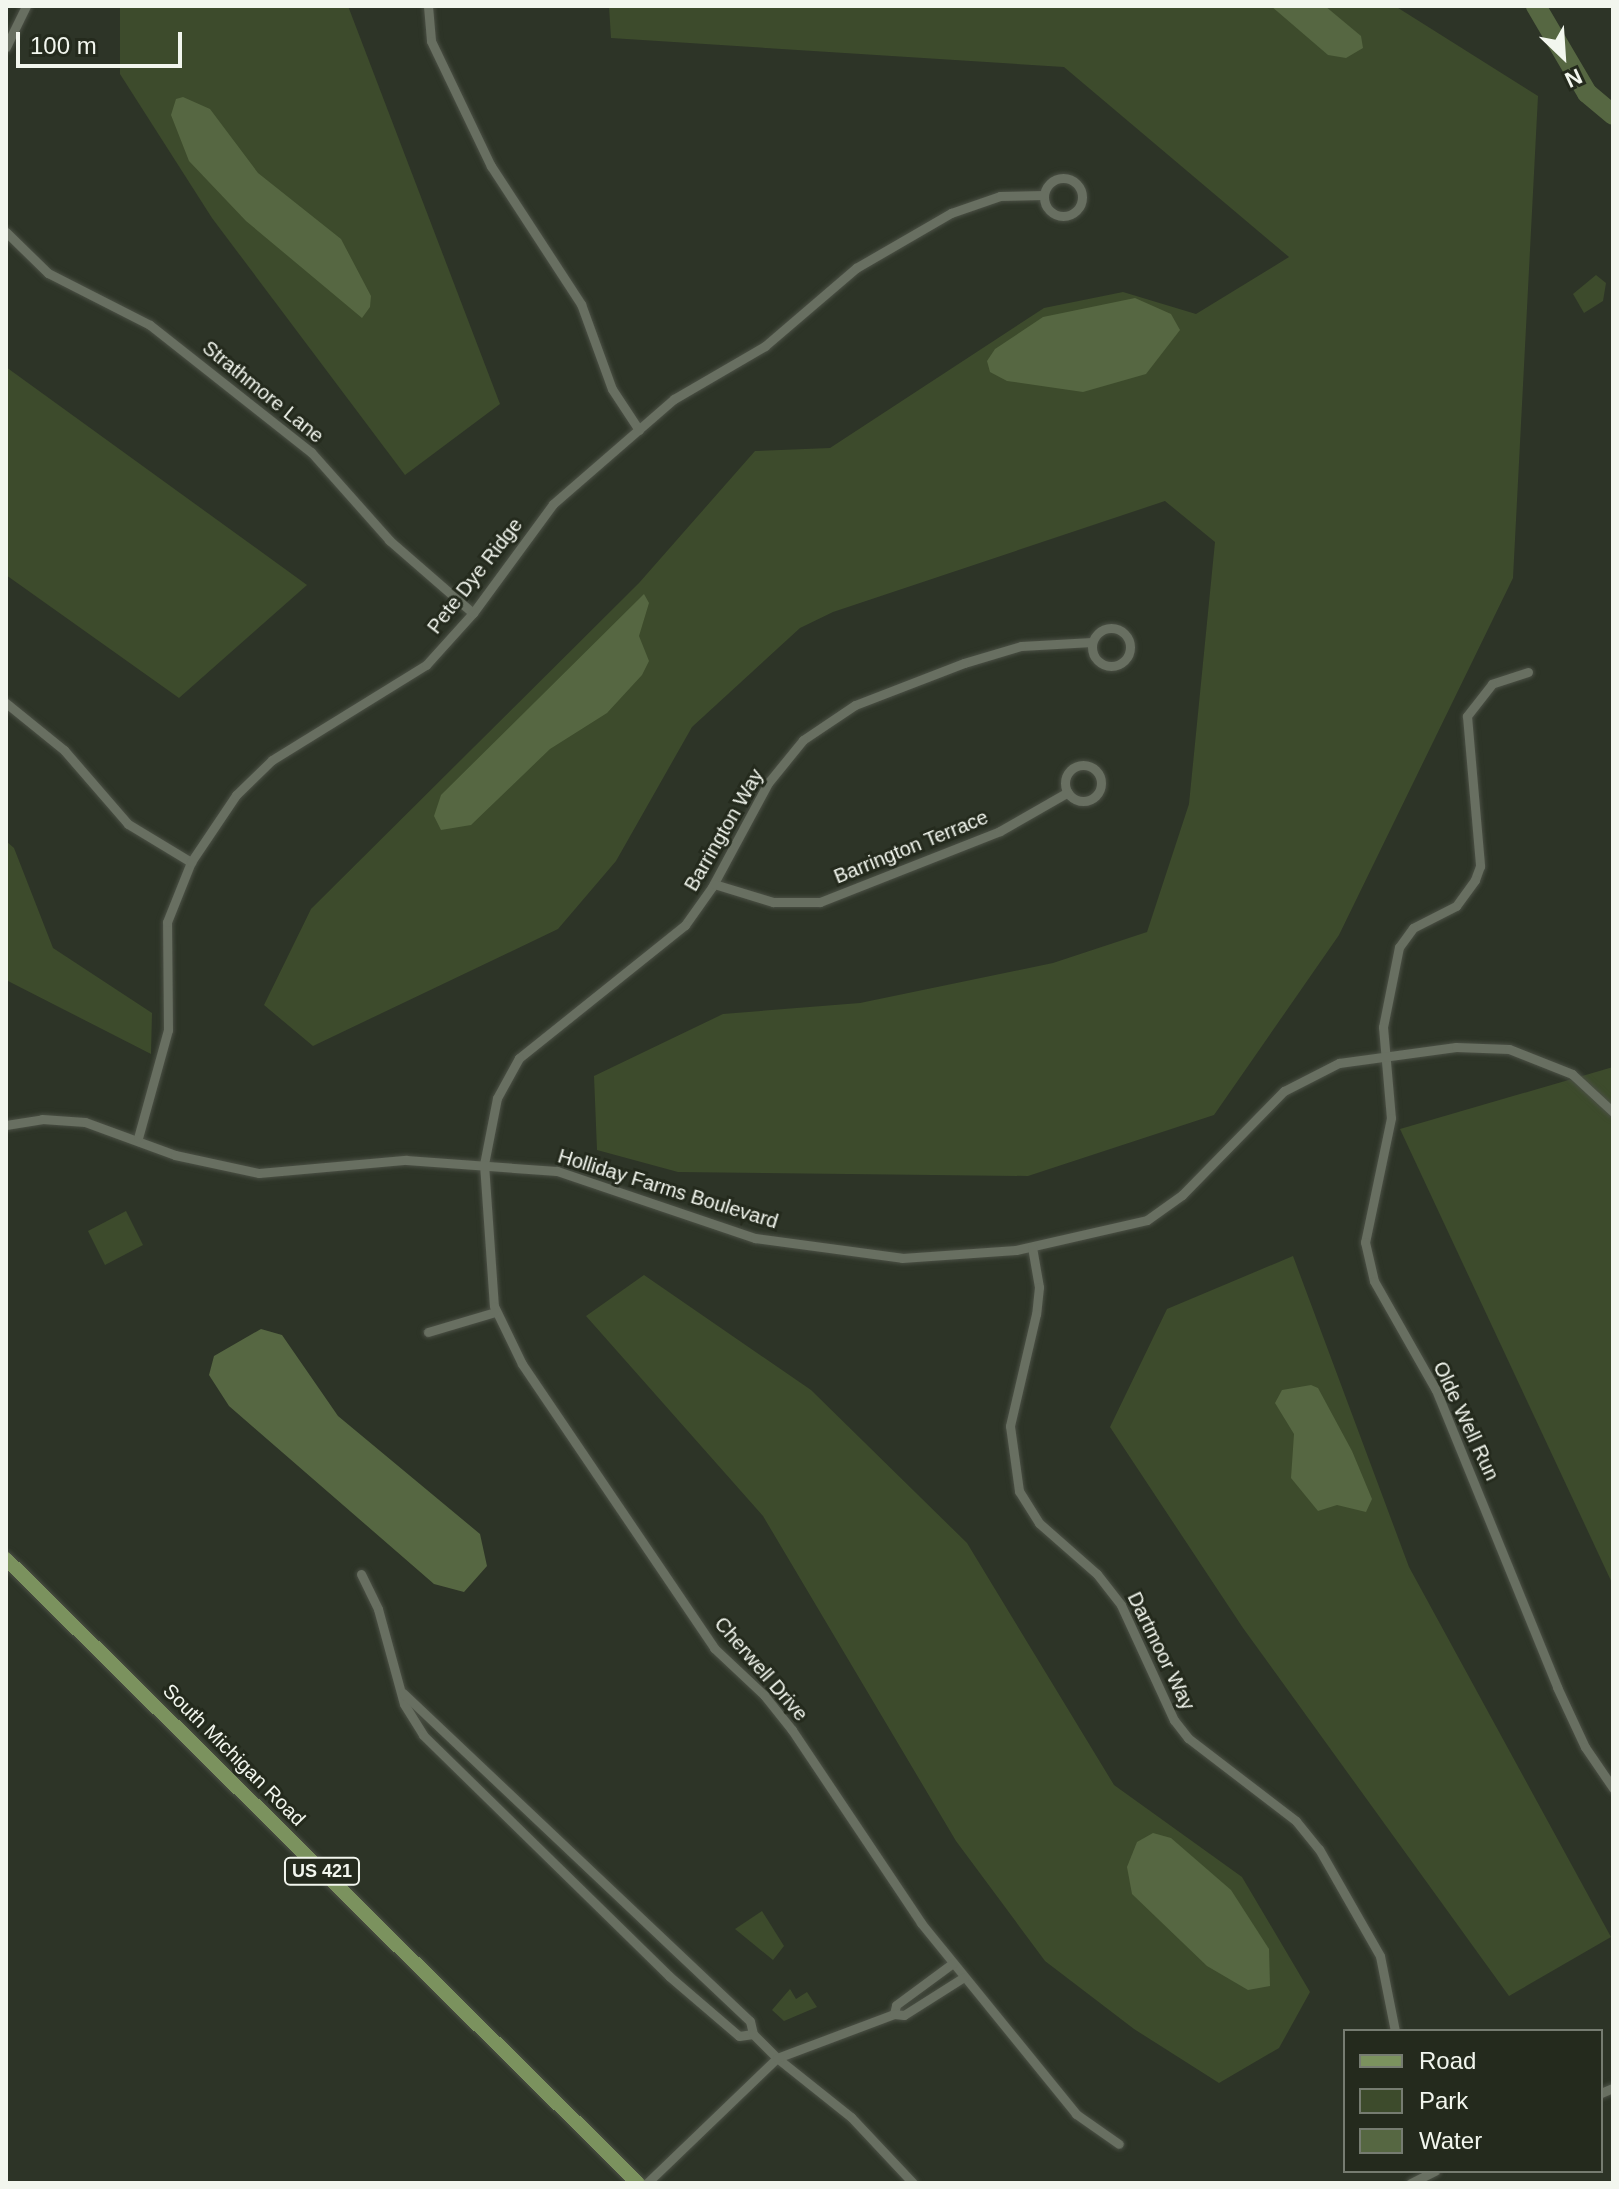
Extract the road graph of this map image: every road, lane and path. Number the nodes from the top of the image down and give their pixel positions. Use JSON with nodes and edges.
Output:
{"nodes":[{"id":1,"x":26,"y":6,"type":"edge"},
{"id":2,"x":428,"y":6,"type":"edge"},
{"id":3,"x":6,"y":47,"type":"edge"},
{"id":4,"x":1044,"y":195,"type":"junction"},
{"id":5,"x":6,"y":232,"type":"edge"},
{"id":6,"x":639,"y":430,"type":"junction"},
{"id":7,"x":473,"y":613,"type":"junction"},
{"id":8,"x":1092,"y":642,"type":"junction"},
{"id":9,"x":1528,"y":672,"type":"dead end"},
{"id":10,"x":6,"y":703,"type":"edge"},
{"id":11,"x":1068,"y":792,"type":"junction"},
{"id":12,"x":191,"y":862,"type":"junction"},
{"id":13,"x":714,"y":884,"type":"junction"},
{"id":14,"x":1387,"y":1056,"type":"junction"},
{"id":15,"x":1613,"y":1112,"type":"edge"},
{"id":16,"x":6,"y":1125,"type":"edge"},
{"id":17,"x":138,"y":1138,"type":"junction"},
{"id":18,"x":484,"y":1164,"type":"junction"},
{"id":19,"x":1032,"y":1247,"type":"junction"},
{"id":20,"x":495,"y":1312,"type":"junction"},
{"id":21,"x":428,"y":1332,"type":"dead end"},
{"id":22,"x":6,"y":1559,"type":"edge"},
{"id":23,"x":361,"y":1574,"type":"dead end"},
{"id":24,"x":403,"y":1693,"type":"junction"},
{"id":25,"x":489,"y":1770,"type":"junction"},
{"id":26,"x":474,"y":1786,"type":"junction"},
{"id":27,"x":1613,"y":1788,"type":"edge"},
{"id":28,"x":619,"y":1898,"type":"junction"},
{"id":29,"x":604,"y":1913,"type":"junction"},
{"id":30,"x":953,"y":1963,"type":"junction"},
{"id":31,"x":964,"y":1977,"type":"junction"},
{"id":32,"x":894,"y":2014,"type":"junction"},
{"id":33,"x":1395,"y":2029,"type":"edge"},
{"id":34,"x":753,"y":2034,"type":"junction"},
{"id":35,"x":777,"y":2058,"type":"junction"},
{"id":36,"x":1119,"y":2144,"type":"dead end"},
{"id":37,"x":1431,"y":2173,"type":"edge"},
{"id":38,"x":638,"y":2183,"type":"edge"},
{"id":39,"x":647,"y":2183,"type":"edge"},
{"id":40,"x":913,"y":2183,"type":"edge"},
{"id":41,"x":1411,"y":2183,"type":"edge"}],
"edges":[{"from":1,"to":3,"type":"street"},
{"from":2,"to":6,"type":"street"},
{"from":4,"to":4,"type":"street","name":"Pete Dye Ridge"},
{"from":4,"to":6,"type":"street","name":"Pete Dye Ridge"},
{"from":5,"to":7,"type":"street","name":"Strathmore Lane"},
{"from":6,"to":7,"type":"street","name":"Pete Dye Ridge"},
{"from":7,"to":12,"type":"street","name":"Pete Dye Ridge"},
{"from":8,"to":8,"type":"street","name":"Barrington Way"},
{"from":8,"to":13,"type":"street","name":"Barrington Way"},
{"from":9,"to":14,"type":"street","name":"Olde Well Run"},
{"from":10,"to":12,"type":"street"},
{"from":11,"to":11,"type":"street","name":"Barrington Terrace"},
{"from":11,"to":13,"type":"street","name":"Barrington Terrace"},
{"from":12,"to":17,"type":"street","name":"Pete Dye Ridge"},
{"from":13,"to":18,"type":"street","name":"Barrington Way"},
{"from":14,"to":15,"type":"street","name":"Holliday Farms Boulevard"},
{"from":14,"to":19,"type":"street","name":"Holliday Farms Boulevard"},
{"from":14,"to":27,"type":"street","name":"Olde Well Run"},
{"from":16,"to":17,"type":"street","name":"Holliday Farms Boulevard"},
{"from":17,"to":18,"type":"street","name":"Holliday Farms Boulevard"},
{"from":18,"to":19,"type":"street","name":"Holliday Farms Boulevard"},
{"from":18,"to":20,"type":"street","name":"Cherwell Drive"},
{"from":19,"to":33,"type":"street","name":"Dartmoor Way"},
{"from":20,"to":21,"type":"street"},
{"from":20,"to":30,"type":"street","name":"Cherwell Drive"},
{"from":22,"to":38,"type":"main road","name":"South Michigan Road","number":"US 421"},
{"from":23,"to":24,"type":"street"},
{"from":24,"to":25,"type":"street"},
{"from":24,"to":26,"type":"street"},
{"from":25,"to":26,"type":"street"},
{"from":25,"to":28,"type":"street"},
{"from":26,"to":29,"type":"street"},
{"from":28,"to":29,"type":"street"},
{"from":28,"to":34,"type":"street"},
{"from":29,"to":34,"type":"street"},
{"from":30,"to":31,"type":"street","name":"Cherwell Drive"},
{"from":30,"to":32,"type":"street"},
{"from":31,"to":32,"type":"street"},
{"from":31,"to":36,"type":"street","name":"Cherwell Drive"},
{"from":32,"to":35,"type":"street"},
{"from":34,"to":35,"type":"street"},
{"from":35,"to":39,"type":"street"},
{"from":35,"to":40,"type":"street"},
{"from":37,"to":41,"type":"street"}]}
